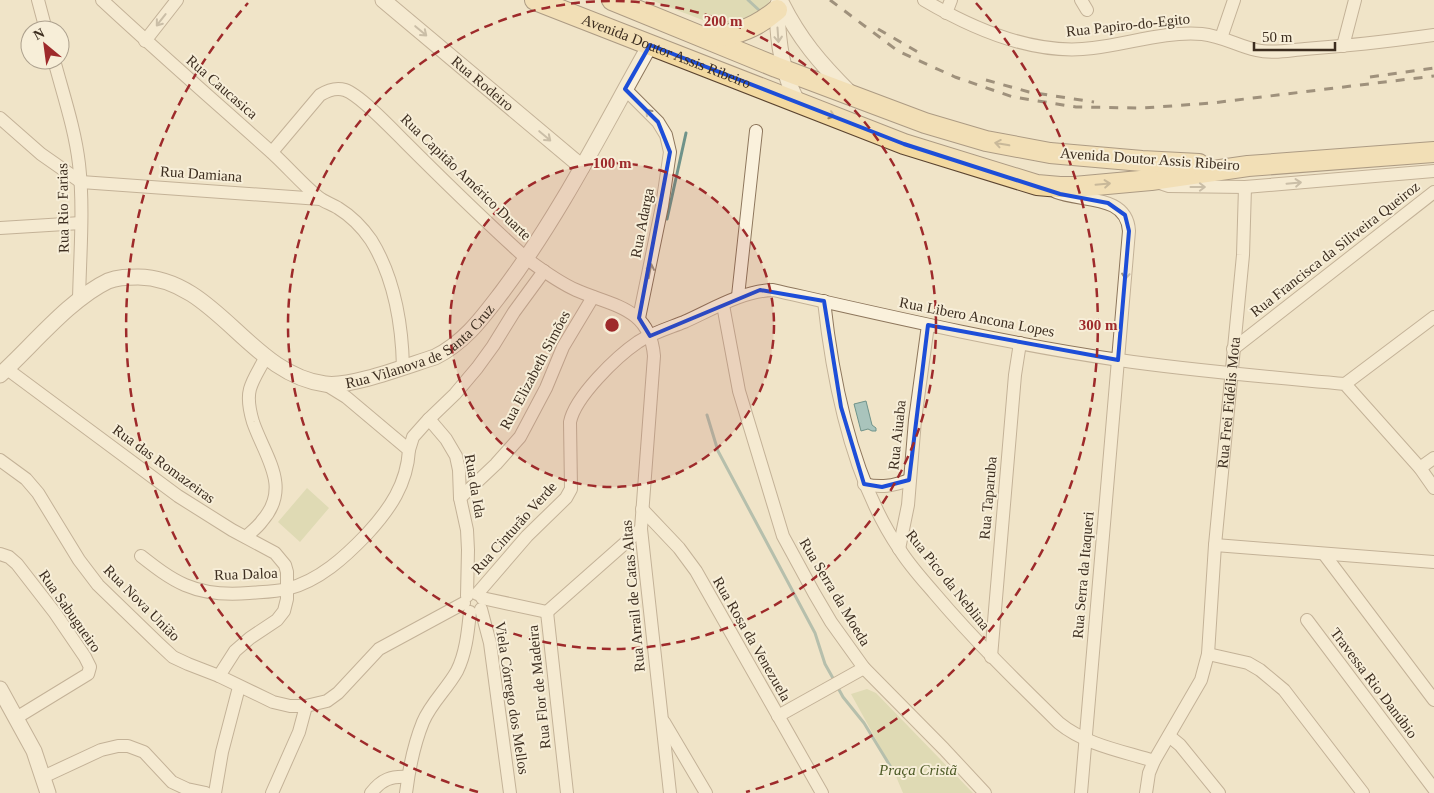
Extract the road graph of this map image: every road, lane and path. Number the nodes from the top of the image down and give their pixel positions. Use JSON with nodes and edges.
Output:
{"nodes":[{"id":1,"x":38,"y":0,"type":"edge"},
{"id":2,"x":102,"y":0,"type":"edge"},
{"id":3,"x":177,"y":0,"type":"edge"},
{"id":4,"x":384,"y":0,"type":"edge"},
{"id":5,"x":535,"y":0,"type":"edge"},
{"id":6,"x":612,"y":0,"type":"edge"},
{"id":7,"x":924,"y":0,"type":"edge"},
{"id":8,"x":951,"y":0,"type":"edge"},
{"id":9,"x":1234,"y":0,"type":"edge"},
{"id":10,"x":1355,"y":0,"type":"edge"},
{"id":11,"x":779,"y":3,"type":"edge"},
{"id":12,"x":634,"y":9,"type":"junction"},
{"id":13,"x":946,"y":13,"type":"junction"},
{"id":14,"x":43,"y":20,"type":"edge"},
{"id":15,"x":1434,"y":35,"type":"edge"},
{"id":16,"x":703,"y":37,"type":"junction"},
{"id":17,"x":1221,"y":38,"type":"junction"},
{"id":18,"x":146,"y":41,"type":"junction"},
{"id":19,"x":650,"y":45,"type":"junction"},
{"id":20,"x":1343,"y":46,"type":"junction"},
{"id":21,"x":784,"y":69,"type":"junction"},
{"id":22,"x":57,"y":70,"type":"edge"},
{"id":23,"x":625,"y":90,"type":"junction"},
{"id":24,"x":851,"y":94,"type":"junction"},
{"id":25,"x":798,"y":103,"type":"junction"},
{"id":26,"x":0,"y":118,"type":"edge"},
{"id":27,"x":756,"y":131,"type":"dead end"},
{"id":28,"x":272,"y":152,"type":"junction"},
{"id":29,"x":1434,"y":152,"type":"edge"},
{"id":30,"x":1050,"y":153,"type":"junction"},
{"id":31,"x":1248,"y":166,"type":"junction"},
{"id":32,"x":582,"y":167,"type":"junction"},
{"id":33,"x":1434,"y":171,"type":"edge"},
{"id":34,"x":1001,"y":174,"type":"junction"},
{"id":35,"x":1151,"y":180,"type":"junction"},
{"id":36,"x":81,"y":182,"type":"junction"},
{"id":37,"x":1037,"y":185,"type":"junction"},
{"id":38,"x":1245,"y":187,"type":"junction"},
{"id":39,"x":1434,"y":192,"type":"edge"},
{"id":40,"x":320,"y":199,"type":"junction"},
{"id":41,"x":81,"y":223,"type":"junction"},
{"id":42,"x":0,"y":228,"type":"edge"},
{"id":43,"x":527,"y":259,"type":"junction"},
{"id":44,"x":544,"y":271,"type":"junction"},
{"id":45,"x":593,"y":296,"type":"junction"},
{"id":46,"x":738,"y":296,"type":"junction"},
{"id":47,"x":80,"y":298,"type":"junction"},
{"id":48,"x":824,"y":301,"type":"junction"},
{"id":49,"x":723,"y":305,"type":"junction"},
{"id":50,"x":1434,"y":317,"type":"edge"},
{"id":51,"x":639,"y":318,"type":"junction"},
{"id":52,"x":928,"y":325,"type":"junction"},
{"id":53,"x":650,"y":336,"type":"junction"},
{"id":54,"x":1020,"y":343,"type":"junction"},
{"id":55,"x":1233,"y":349,"type":"junction"},
{"id":56,"x":265,"y":358,"type":"junction"},
{"id":57,"x":1118,"y":360,"type":"junction"},
{"id":58,"x":403,"y":367,"type":"junction"},
{"id":59,"x":4,"y":372,"type":"edge"},
{"id":60,"x":1230,"y":374,"type":"junction"},
{"id":61,"x":325,"y":384,"type":"junction"},
{"id":62,"x":1345,"y":384,"type":"junction"},
{"id":63,"x":428,"y":420,"type":"junction"},
{"id":64,"x":409,"y":450,"type":"junction"},
{"id":65,"x":1434,"y":458,"type":"edge"},
{"id":66,"x":0,"y":460,"type":"edge"},
{"id":67,"x":1420,"y":468,"type":"junction"},
{"id":68,"x":909,"y":480,"type":"junction"},
{"id":69,"x":864,"y":484,"type":"junction"},
{"id":70,"x":1434,"y":488,"type":"edge"},
{"id":71,"x":460,"y":498,"type":"junction"},
{"id":72,"x":642,"y":509,"type":"junction"},
{"id":73,"x":641,"y":529,"type":"junction"},
{"id":74,"x":246,"y":537,"type":"junction"},
{"id":75,"x":1215,"y":545,"type":"junction"},
{"id":76,"x":899,"y":549,"type":"junction"},
{"id":77,"x":0,"y":554,"type":"edge"},
{"id":78,"x":1324,"y":554,"type":"junction"},
{"id":79,"x":141,"y":556,"type":"dead end"},
{"id":80,"x":1434,"y":562,"type":"edge"},
{"id":81,"x":287,"y":589,"type":"junction"},
{"id":82,"x":473,"y":602,"type":"junction"},
{"id":83,"x":547,"y":612,"type":"junction"},
{"id":84,"x":1307,"y":620,"type":"dead end"},
{"id":85,"x":1208,"y":654,"type":"junction"},
{"id":86,"x":990,"y":657,"type":"junction"},
{"id":87,"x":860,"y":671,"type":"junction"},
{"id":88,"x":219,"y":676,"type":"junction"},
{"id":89,"x":239,"y":687,"type":"junction"},
{"id":90,"x":1,"y":692,"type":"edge"},
{"id":91,"x":1434,"y":700,"type":"edge"},
{"id":92,"x":306,"y":706,"type":"junction"},
{"id":93,"x":782,"y":714,"type":"junction"},
{"id":94,"x":16,"y":718,"type":"junction"},
{"id":95,"x":661,"y":718,"type":"junction"},
{"id":96,"x":1169,"y":736,"type":"junction"},
{"id":97,"x":1085,"y":740,"type":"junction"},
{"id":98,"x":1154,"y":761,"type":"junction"},
{"id":99,"x":43,"y":777,"type":"junction"},
{"id":100,"x":408,"y":777,"type":"junction"},
{"id":101,"x":1434,"y":789,"type":"edge"},
{"id":102,"x":48,"y":793,"type":"edge"},
{"id":103,"x":206,"y":793,"type":"edge"},
{"id":104,"x":215,"y":793,"type":"edge"},
{"id":105,"x":272,"y":793,"type":"edge"},
{"id":106,"x":371,"y":793,"type":"edge"},
{"id":107,"x":406,"y":793,"type":"edge"},
{"id":108,"x":510,"y":793,"type":"edge"},
{"id":109,"x":567,"y":793,"type":"edge"},
{"id":110,"x":670,"y":793,"type":"edge"},
{"id":111,"x":706,"y":793,"type":"edge"},
{"id":112,"x":822,"y":793,"type":"edge"},
{"id":113,"x":985,"y":793,"type":"edge"},
{"id":114,"x":1081,"y":793,"type":"edge"},
{"id":115,"x":1146,"y":793,"type":"edge"},
{"id":116,"x":1219,"y":793,"type":"edge"},
{"id":117,"x":1363,"y":793,"type":"edge"}],
"edges":[{"from":1,"to":14,"type":"street"},
{"from":2,"to":18,"type":"street","name":"Rua Caucasica"},
{"from":3,"to":18,"type":"street","one_way":true},
{"from":4,"to":32,"type":"street","name":"Rua Rodeiro","one_way":true},
{"from":5,"to":19,"type":"main road","name":"Avenida Doutor Assis Ribeiro"},
{"from":6,"to":12,"type":"main road","name":"Avenida Doutor Assis Ribeiro"},
{"from":7,"to":13,"type":"street","name":"Rua Papiro-do-Egito"},
{"from":8,"to":13,"type":"street"},
{"from":9,"to":17,"type":"street"},
{"from":10,"to":20,"type":"street"},
{"from":11,"to":16,"type":"main road"},
{"from":11,"to":21,"type":"street","one_way":true},
{"from":11,"to":24,"type":"street","name":"Avenida Doutor Assis Ribeiro"},
{"from":12,"to":16,"type":"main road","name":"Avenida Doutor Assis Ribeiro"},
{"from":12,"to":19,"type":"main road"},
{"from":13,"to":17,"type":"street","name":"Rua Papiro-do-Egito"},
{"from":15,"to":20,"type":"street","name":"Rua Papiro-do-Egito"},
{"from":16,"to":21,"type":"main road","name":"Avenida Doutor Assis Ribeiro"},
{"from":17,"to":20,"type":"street","name":"Rua Papiro-do-Egito"},
{"from":18,"to":28,"type":"street","name":"Rua Caucasica"},
{"from":19,"to":23,"type":"street","name":"Rua Vilanova de Santa Cruz"},
{"from":19,"to":25,"type":"main road","name":"Avenida Doutor Assis Ribeiro"},
{"from":21,"to":24,"type":"main road","name":"Avenida Doutor Assis Ribeiro"},
{"from":21,"to":25,"type":"street"},
{"from":22,"to":36,"type":"street","name":"Rua Rio Farias"},
{"from":23,"to":32,"type":"street","name":"Rua Vilanova de Santa Cruz"},
{"from":51,"to":23,"type":"street","name":"Rua Adarga","one_way":true},
{"from":30,"to":24,"type":"main road","name":"Avenida Doutor Assis Ribeiro","one_way":true},
{"from":25,"to":34,"type":"main road","name":"Avenida Doutor Assis Ribeiro","one_way":true},
{"from":26,"to":36,"type":"street"},
{"from":27,"to":46,"type":"street"},
{"from":28,"to":40,"type":"street","name":"Rua Caucasica"},
{"from":28,"to":43,"type":"street","name":"Rua Capitão Américo Duarte"},
{"from":29,"to":31,"type":"main road"},
{"from":30,"to":31,"type":"main road","name":"Avenida Doutor Assis Ribeiro"},
{"from":30,"to":34,"type":"main road"},
{"from":31,"to":35,"type":"main road","name":"Avenida Doutor Assis Ribeiro"},
{"from":32,"to":43,"type":"street","name":"Rua Vilanova de Santa Cruz"},
{"from":38,"to":33,"type":"street","one_way":true},
{"from":34,"to":37,"type":"main road","name":"Avenida Doutor Assis Ribeiro"},
{"from":37,"to":35,"type":"main road","name":"Avenida Doutor Assis Ribeiro","one_way":true},
{"from":35,"to":38,"type":"street","one_way":true},
{"from":36,"to":40,"type":"street","name":"Rua Damiana"},
{"from":36,"to":41,"type":"street","name":"Rua Rio Farias"},
{"from":37,"to":57,"type":"street","name":"Rua Serra da Itaqueri","one_way":true},
{"from":38,"to":55,"type":"street","name":"Rua Frei Fidélis Mota"},
{"from":39,"to":55,"type":"street","name":"Rua Francisca da Siliveira Queiroz"},
{"from":40,"to":58,"type":"street"},
{"from":41,"to":42,"type":"street"},
{"from":41,"to":47,"type":"street","name":"Rua Rio Farias"},
{"from":43,"to":44,"type":"street","name":"Rua Capitão Américo Duarte"},
{"from":43,"to":58,"type":"street","name":"Rua Vilanova de Santa Cruz"},
{"from":44,"to":45,"type":"street","name":"Rua Capitão Américo Duarte"},
{"from":44,"to":63,"type":"street","name":"Rua Daloa"},
{"from":45,"to":51,"type":"street","name":"Rua Capitão Américo Duarte"},
{"from":45,"to":71,"type":"street","name":"Rua Elizabeth Simões"},
{"from":46,"to":48,"type":"street","name":"Rua Libero Ancona Lopes"},
{"from":46,"to":49,"type":"street","name":"Rua Libero Ancona Lopes"},
{"from":47,"to":56,"type":"street","name":"Rua Vilanova de Santa Cruz"},
{"from":47,"to":59,"type":"street","name":"Rua Vilanova de Santa Cruz"},
{"from":48,"to":52,"type":"street","name":"Rua Libero Ancona Lopes"},
{"from":48,"to":69,"type":"street","name":"Rua Pico da Neblina"},
{"from":49,"to":53,"type":"street","name":"Rua Libero Ancona Lopes"},
{"from":49,"to":87,"type":"street","name":"Rua Serra da Moeda"},
{"from":50,"to":62,"type":"street"},
{"from":51,"to":53,"type":"street","name":"Rua Capitão Américo Duarte"},
{"from":52,"to":54,"type":"street","name":"Rua Libero Ancona Lopes"},
{"from":52,"to":68,"type":"street","name":"Rua Aiuaba"},
{"from":53,"to":72,"type":"street","name":"Rua Arrail de Catas Altas"},
{"from":53,"to":82,"type":"street","name":"Rua Cinturão Verde"},
{"from":54,"to":57,"type":"street","name":"Rua Libero Ancona Lopes"},
{"from":54,"to":86,"type":"street","name":"Rua Taparuba"},
{"from":55,"to":60,"type":"street","name":"Rua Frei Fidélis Mota"},
{"from":56,"to":61,"type":"street","name":"Rua Vilanova de Santa Cruz"},
{"from":56,"to":74,"type":"street"},
{"from":57,"to":60,"type":"street","name":"Rua Libero Ancona Lopes"},
{"from":57,"to":97,"type":"street","name":"Rua Serra da Itaqueri"},
{"from":58,"to":61,"type":"street","name":"Rua Vilanova de Santa Cruz"},
{"from":59,"to":74,"type":"street","name":"Rua das Romazeiras"},
{"from":60,"to":62,"type":"street","name":"Rua Libero Ancona Lopes"},
{"from":60,"to":75,"type":"street","name":"Rua Frei Fidélis Mota"},
{"from":61,"to":64,"type":"street"},
{"from":62,"to":67,"type":"street"},
{"from":63,"to":64,"type":"street","name":"Rua Daloa"},
{"from":63,"to":71,"type":"street","name":"Rua da Ida"},
{"from":64,"to":81,"type":"street","name":"Rua Daloa"},
{"from":65,"to":67,"type":"street"},
{"from":66,"to":88,"type":"street","name":"Rua Nova União"},
{"from":67,"to":70,"type":"street"},
{"from":68,"to":69,"type":"street"},
{"from":68,"to":76,"type":"street","name":"Rua Aiuaba"},
{"from":69,"to":76,"type":"street","name":"Rua Pico da Neblina"},
{"from":71,"to":82,"type":"street","name":"Rua da Ida"},
{"from":72,"to":73,"type":"street","name":"Rua Arrail de Catas Altas"},
{"from":72,"to":93,"type":"street","name":"Rua Rosa da Venezuela"},
{"from":73,"to":83,"type":"street","name":"Rua Flor de Madeira"},
{"from":73,"to":95,"type":"street","name":"Rua Arrail de Catas Altas"},
{"from":74,"to":81,"type":"street","name":"Rua das Romazeiras"},
{"from":75,"to":78,"type":"street"},
{"from":75,"to":85,"type":"street","name":"Rua Frei Fidélis Mota"},
{"from":76,"to":86,"type":"street","name":"Rua Pico da Neblina"},
{"from":77,"to":94,"type":"street","name":"Rua Sabugueiro"},
{"from":78,"to":80,"type":"street"},
{"from":78,"to":91,"type":"street"},
{"from":79,"to":81,"type":"street","name":"Rua Daloa"},
{"from":81,"to":88,"type":"street","name":"Rua das Romazeiras"},
{"from":82,"to":83,"type":"street"},
{"from":82,"to":92,"type":"street","name":"Rua Cinturão Verde"},
{"from":82,"to":100,"type":"street"},
{"from":82,"to":108,"type":"street","name":"Viela Córrego dos Mellos"},
{"from":83,"to":109,"type":"street","name":"Rua Flor de Madeira"},
{"from":84,"to":101,"type":"street","name":"Travessa Rio Danúbio"},
{"from":85,"to":96,"type":"street","name":"Rua Frei Fidélis Mota"},
{"from":85,"to":117,"type":"street"},
{"from":86,"to":97,"type":"street","name":"Rua Pico da Neblina"},
{"from":87,"to":93,"type":"street"},
{"from":87,"to":113,"type":"street","name":"Rua Serra da Moeda"},
{"from":88,"to":89,"type":"street","name":"Rua Nova União"},
{"from":89,"to":92,"type":"street","name":"Rua Nova União"},
{"from":89,"to":104,"type":"street"},
{"from":90,"to":94,"type":"street"},
{"from":92,"to":105,"type":"street"},
{"from":93,"to":112,"type":"street","name":"Rua Rosa da Venezuela"},
{"from":94,"to":99,"type":"street"},
{"from":95,"to":110,"type":"street","name":"Rua Arrail de Catas Altas"},
{"from":95,"to":111,"type":"street"},
{"from":96,"to":98,"type":"street","name":"Rua Frei Fidélis Mota"},
{"from":96,"to":116,"type":"street"},
{"from":97,"to":98,"type":"street","name":"Rua Pico da Neblina"},
{"from":97,"to":114,"type":"street","name":"Rua Serra da Itaqueri"},
{"from":98,"to":115,"type":"street","name":"Rua Frei Fidélis Mota"},
{"from":99,"to":102,"type":"street"},
{"from":99,"to":103,"type":"street"},
{"from":100,"to":106,"type":"street"},
{"from":100,"to":107,"type":"street"}]}
